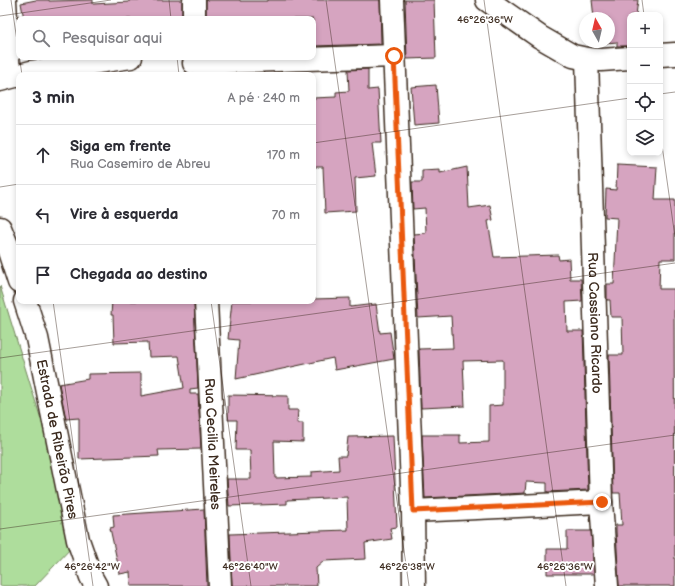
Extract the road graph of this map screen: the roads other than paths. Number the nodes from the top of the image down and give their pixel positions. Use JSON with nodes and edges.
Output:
{"nodes":[{"id":1,"x":5,"y":0,"type":"edge"},
{"id":2,"x":194,"y":0,"type":"edge"},
{"id":3,"x":392,"y":0,"type":"edge"},
{"id":4,"x":487,"y":0,"type":"edge"},
{"id":5,"x":194,"y":16,"type":"edge"},
{"id":6,"x":675,"y":54,"type":"edge"},
{"id":7,"x":394,"y":56,"type":"junction"},
{"id":8,"x":663,"y":56,"type":"edge"},
{"id":9,"x":627,"y":58,"type":"edge"},
{"id":10,"x":587,"y":59,"type":"junction"},
{"id":11,"x":111,"y":60,"type":"edge"},
{"id":12,"x":305,"y":60,"type":"edge"},
{"id":13,"x":316,"y":60,"type":"edge"},
{"id":14,"x":194,"y":65,"type":"edge"},
{"id":15,"x":31,"y":72,"type":"edge"},
{"id":16,"x":16,"y":75,"type":"edge"},
{"id":17,"x":4,"y":78,"type":"edge"},
{"id":18,"x":0,"y":228,"type":"edge"},
{"id":19,"x":16,"y":273,"type":"edge"},
{"id":20,"x":26,"y":304,"type":"edge"},
{"id":21,"x":206,"y":304,"type":"edge"},
{"id":22,"x":602,"y":502,"type":"junction"},
{"id":23,"x":413,"y":511,"type":"junction"},
{"id":24,"x":93,"y":581,"type":"edge"},
{"id":25,"x":220,"y":586,"type":"edge"},
{"id":26,"x":414,"y":586,"type":"edge"},
{"id":27,"x":607,"y":586,"type":"edge"}],
"edges":[{"from":1,"to":17,"type":"street"},
{"from":2,"to":5,"type":"street"},
{"from":3,"to":7,"type":"street"},
{"from":4,"to":10,"type":"street"},
{"from":6,"to":8,"type":"street"},
{"from":7,"to":13,"type":"street"},
{"from":7,"to":23,"type":"street"},
{"from":9,"to":10,"type":"street"},
{"from":10,"to":22,"type":"street","name":"Rua Cassiano Ricardo"},
{"from":11,"to":15,"type":"street"},
{"from":12,"to":14,"type":"street"},
{"from":16,"to":17,"type":"street"},
{"from":18,"to":19,"type":"street"},
{"from":20,"to":24,"type":"street","name":"Estrada de Ribeirão Pires"},
{"from":21,"to":25,"type":"street","name":"Rua Cecilia Meireles"},
{"from":22,"to":23,"type":"street"},
{"from":22,"to":27,"type":"street","name":"Rua Cassiano Ricardo"},
{"from":23,"to":26,"type":"street"}]}
